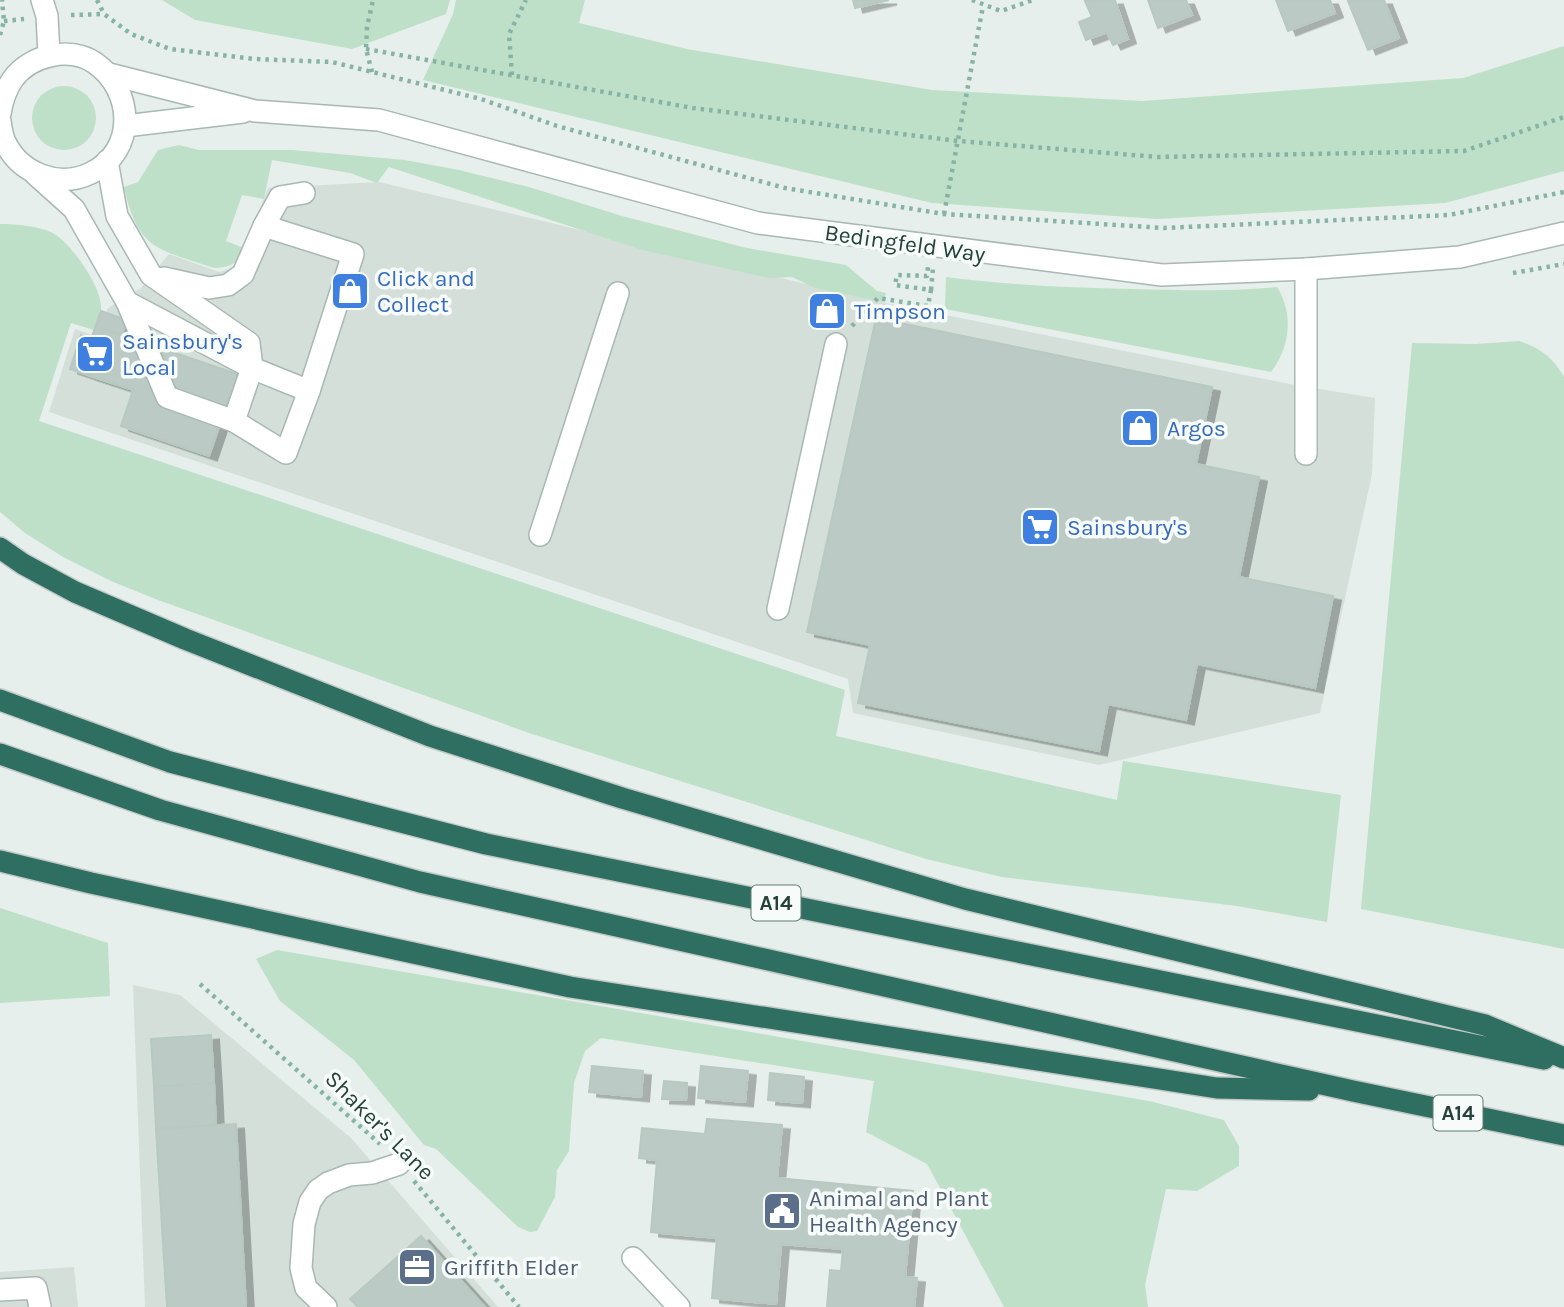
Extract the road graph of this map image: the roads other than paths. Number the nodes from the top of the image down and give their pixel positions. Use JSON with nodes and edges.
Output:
{"nodes":[{"id":1,"x":42,"y":0,"type":"edge"},
{"id":2,"x":49,"y":55,"type":"junction"},
{"id":3,"x":109,"y":74,"type":"junction"},
{"id":4,"x":1,"y":102,"type":"edge"},
{"id":5,"x":256,"y":111,"type":"junction"},
{"id":6,"x":0,"y":121,"type":"edge"},
{"id":7,"x":125,"y":126,"type":"junction"},
{"id":8,"x":8,"y":160,"type":"edge"},
{"id":9,"x":107,"y":161,"type":"junction"},
{"id":10,"x":33,"y":172,"type":"junction"},
{"id":11,"x":304,"y":193,"type":"dead end"},
{"id":12,"x":264,"y":226,"type":"junction"},
{"id":13,"x":1564,"y":233,"type":"edge"},
{"id":14,"x":1306,"y":269,"type":"junction"},
{"id":15,"x":151,"y":275,"type":"junction"},
{"id":16,"x":618,"y":293,"type":"dead end"},
{"id":17,"x":127,"y":302,"type":"junction"},
{"id":18,"x":836,"y":344,"type":"road end"},
{"id":19,"x":251,"y":368,"type":"junction"},
{"id":20,"x":309,"y":391,"type":"junction"},
{"id":21,"x":233,"y":421,"type":"junction"},
{"id":22,"x":1306,"y":454,"type":"dead end"},
{"id":23,"x":540,"y":535,"type":"dead end"},
{"id":24,"x":0,"y":548,"type":"edge"},
{"id":25,"x":778,"y":609,"type":"dead end"},
{"id":26,"x":0,"y":700,"type":"edge"},
{"id":27,"x":0,"y":754,"type":"edge"},
{"id":28,"x":0,"y":861,"type":"edge"},
{"id":29,"x":1564,"y":1060,"type":"edge"},
{"id":30,"x":1353,"y":1091,"type":"junction"},
{"id":31,"x":1564,"y":1135,"type":"edge"},
{"id":32,"x":399,"y":1164,"type":"road end"},
{"id":33,"x":633,"y":1258,"type":"dead end"},
{"id":34,"x":0,"y":1290,"type":"edge"},
{"id":35,"x":40,"y":1307,"type":"edge"},
{"id":36,"x":326,"y":1307,"type":"edge"},
{"id":37,"x":679,"y":1307,"type":"edge"}],
"edges":[{"from":1,"to":2,"type":"street"},
{"from":2,"to":3,"type":"street","name":"Bedingfeld Way"},
{"from":2,"to":4,"type":"street"},
{"from":3,"to":5,"type":"street","name":"Bedingfeld Way"},
{"from":3,"to":7,"type":"street"},
{"from":5,"to":7,"type":"street","name":"Bedingfeld Way"},
{"from":5,"to":14,"type":"street","name":"Bedingfeld Way"},
{"from":6,"to":8,"type":"street"},
{"from":7,"to":9,"type":"street"},
{"from":8,"to":10,"type":"street"},
{"from":9,"to":10,"type":"street"},
{"from":9,"to":15,"type":"street"},
{"from":10,"to":17,"type":"street"},
{"from":11,"to":12,"type":"street"},
{"from":12,"to":15,"type":"street"},
{"from":12,"to":20,"type":"street"},
{"from":13,"to":14,"type":"street","name":"Bedingfeld Way"},
{"from":14,"to":22,"type":"street"},
{"from":15,"to":19,"type":"street"},
{"from":16,"to":23,"type":"street"},
{"from":17,"to":19,"type":"street"},
{"from":17,"to":21,"type":"street"},
{"from":18,"to":25,"type":"street"},
{"from":19,"to":20,"type":"street"},
{"from":19,"to":21,"type":"street"},
{"from":20,"to":21,"type":"street"},
{"from":24,"to":29,"type":"highway"},
{"from":26,"to":29,"type":"highway","number":"A14"},
{"from":27,"to":30,"type":"highway","number":"A14"},
{"from":28,"to":30,"type":"highway"},
{"from":30,"to":31,"type":"highway","number":"A14"},
{"from":32,"to":36,"type":"street"},
{"from":33,"to":37,"type":"street"},
{"from":34,"to":35,"type":"street"}]}
